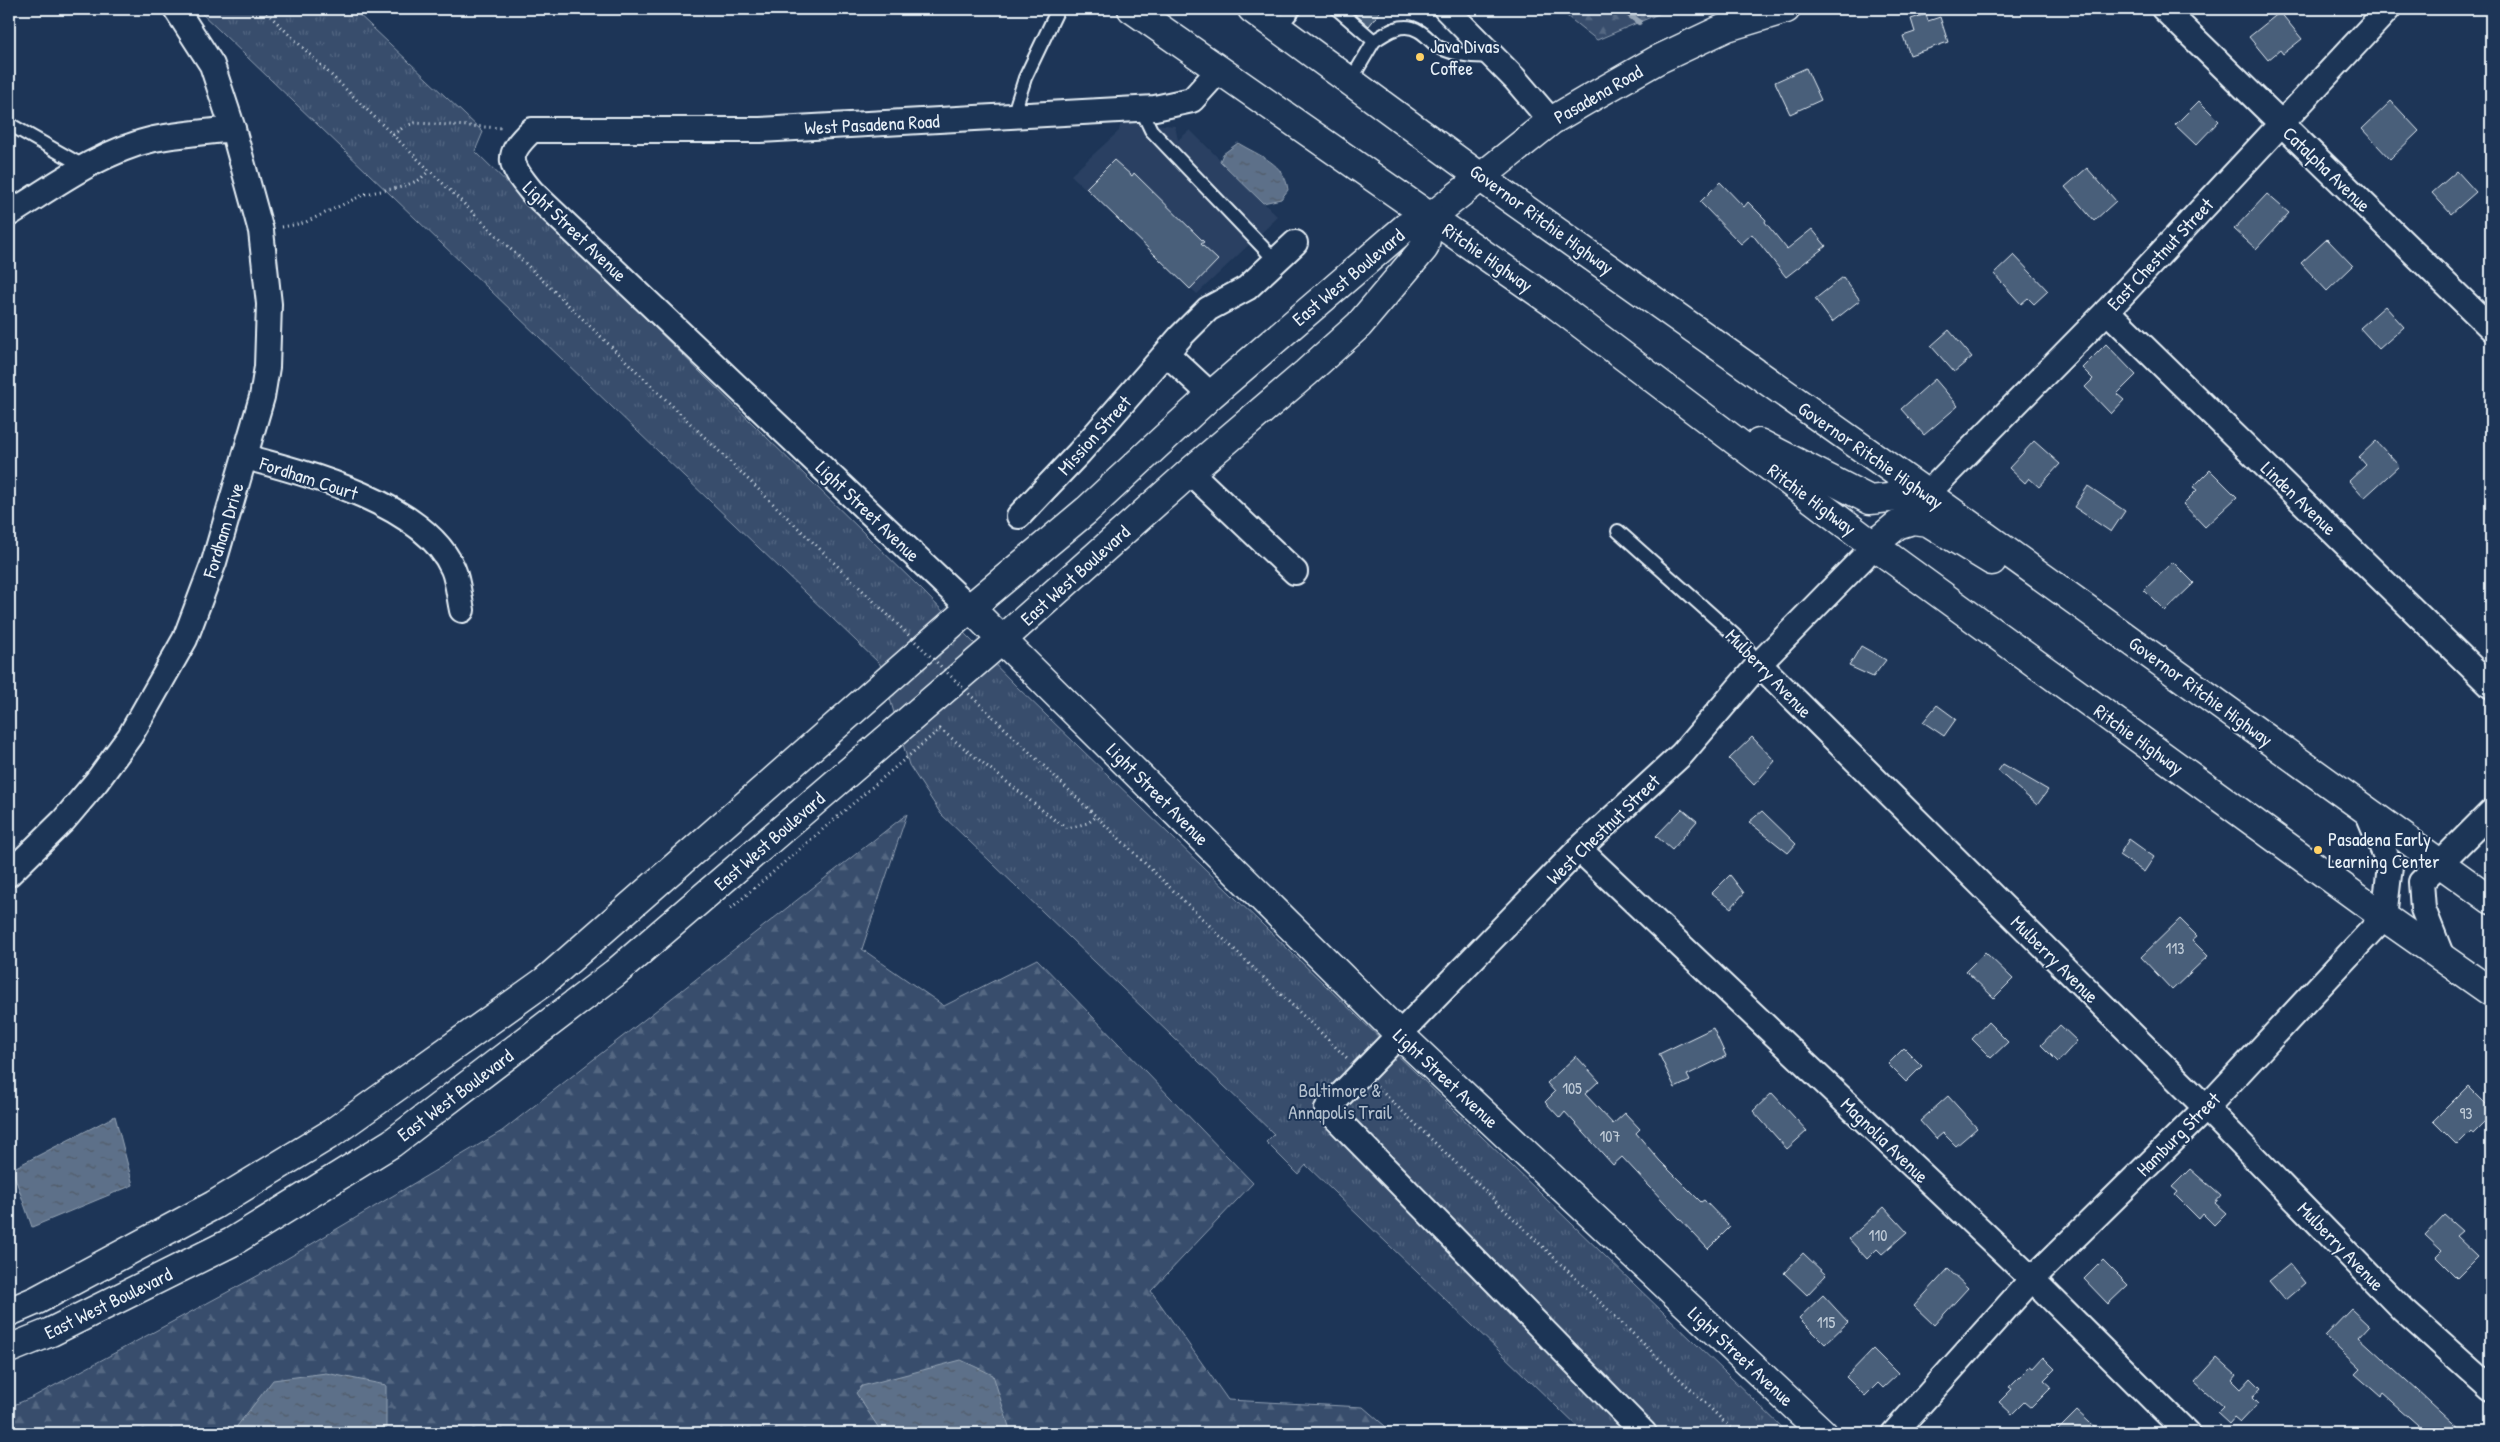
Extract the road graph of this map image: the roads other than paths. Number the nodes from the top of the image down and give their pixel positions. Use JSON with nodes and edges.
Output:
{"nodes":[{"id":1,"x":176,"y":9,"type":"edge"},
{"id":2,"x":1058,"y":9,"type":"edge"},
{"id":3,"x":1132,"y":9,"type":"edge"},
{"id":4,"x":1252,"y":9,"type":"edge"},
{"id":5,"x":1337,"y":9,"type":"edge"},
{"id":6,"x":1446,"y":9,"type":"edge"},
{"id":7,"x":1786,"y":9,"type":"edge"},
{"id":8,"x":2164,"y":9,"type":"edge"},
{"id":9,"x":2388,"y":9,"type":"edge"},
{"id":10,"x":1287,"y":19,"type":"edge"},
{"id":11,"x":1374,"y":42,"type":"junction"},
{"id":12,"x":1492,"y":56,"type":"junction"},
{"id":13,"x":1219,"y":70,"type":"junction"},
{"id":14,"x":1351,"y":80,"type":"junction"},
{"id":15,"x":1141,"y":109,"type":"junction"},
{"id":16,"x":1013,"y":116,"type":"junction"},
{"id":17,"x":1551,"y":121,"type":"junction"},
{"id":18,"x":9,"y":124,"type":"edge"},
{"id":19,"x":2281,"y":125,"type":"junction"},
{"id":20,"x":233,"y":129,"type":"junction"},
{"id":21,"x":524,"y":137,"type":"joint"},
{"id":22,"x":85,"y":167,"type":"junction"},
{"id":23,"x":1481,"y":175,"type":"junction"},
{"id":24,"x":9,"y":214,"type":"edge"},
{"id":25,"x":1431,"y":217,"type":"junction"},
{"id":26,"x":1295,"y":243,"type":"dead end"},
{"id":27,"x":1276,"y":261,"type":"junction"},
{"id":28,"x":2107,"y":311,"type":"junction"},
{"id":29,"x":2491,"y":328,"type":"edge"},
{"id":30,"x":1167,"y":354,"type":"junction"},
{"id":31,"x":1211,"y":395,"type":"junction"},
{"id":32,"x":1693,"y":409,"type":"junction"},
{"id":33,"x":245,"y":457,"type":"junction"},
{"id":34,"x":1190,"y":472,"type":"junction"},
{"id":35,"x":1927,"y":494,"type":"junction"},
{"id":36,"x":1019,"y":516,"type":"dead end"},
{"id":37,"x":1618,"y":531,"type":"dead end"},
{"id":38,"x":1873,"y":545,"type":"junction"},
{"id":39,"x":1295,"y":572,"type":"dead end"},
{"id":40,"x":970,"y":608,"type":"junction"},
{"id":41,"x":462,"y":610,"type":"dead end"},
{"id":42,"x":2114,"y":628,"type":"junction"},
{"id":43,"x":1002,"y":640,"type":"junction"},
{"id":44,"x":1759,"y":664,"type":"junction"},
{"id":45,"x":2491,"y":686,"type":"edge"},
{"id":46,"x":2366,"y":809,"type":"junction"},
{"id":47,"x":2491,"y":812,"type":"edge"},
{"id":48,"x":1579,"y":849,"type":"junction"},
{"id":49,"x":2440,"y":862,"type":"junction"},
{"id":50,"x":9,"y":874,"type":"edge"},
{"id":51,"x":2491,"y":900,"type":"edge"},
{"id":52,"x":2384,"y":917,"type":"junction"},
{"id":53,"x":2442,"y":957,"type":"junction"},
{"id":54,"x":2491,"y":992,"type":"edge"},
{"id":55,"x":1399,"y":1034,"type":"junction"},
{"id":56,"x":2206,"y":1108,"type":"junction"},
{"id":57,"x":2032,"y":1280,"type":"junction"},
{"id":58,"x":9,"y":1312,"type":"edge"},
{"id":59,"x":9,"y":1349,"type":"edge"},
{"id":60,"x":2491,"y":1389,"type":"edge"},
{"id":61,"x":1644,"y":1433,"type":"edge"},
{"id":62,"x":1823,"y":1433,"type":"edge"},
{"id":63,"x":1894,"y":1433,"type":"edge"},
{"id":64,"x":2187,"y":1433,"type":"edge"}],
"edges":[{"from":1,"to":20,"type":"street","name":"Fordham Drive"},
{"from":2,"to":16,"type":"lane"},
{"from":3,"to":13,"type":"main road","name":"Ritchie Highway"},
{"from":4,"to":10,"type":"main road","name":"Governor Ritchie Highway"},
{"from":5,"to":11,"type":"lane"},
{"from":6,"to":12,"type":"street"},
{"from":7,"to":17,"type":"main road","name":"Pasadena Road"},
{"from":8,"to":19,"type":"street","name":"Catalpha Avenue"},
{"from":9,"to":19,"type":"street","name":"East Chestnut Street"},
{"from":10,"to":14,"type":"main road","name":"Governor Ritchie Highway"},
{"from":11,"to":12,"type":"lane"},
{"from":11,"to":14,"type":"lane"},
{"from":12,"to":17,"type":"street"},
{"from":13,"to":15,"type":"street","name":"West Pasadena Road"},
{"from":13,"to":25,"type":"main road","name":"Ritchie Highway"},
{"from":14,"to":23,"type":"main road","name":"Governor Ritchie Highway"},
{"from":15,"to":16,"type":"street","name":"West Pasadena Road"},
{"from":15,"to":27,"type":"lane"},
{"from":16,"to":21,"type":"street","name":"West Pasadena Road"},
{"from":17,"to":23,"type":"main road","name":"Pasadena Road"},
{"from":18,"to":22,"type":"lane"},
{"from":19,"to":28,"type":"street","name":"East Chestnut Street"},
{"from":19,"to":29,"type":"street","name":"Catalpha Avenue"},
{"from":20,"to":22,"type":"street"},
{"from":20,"to":33,"type":"street","name":"Fordham Drive"},
{"from":21,"to":40,"type":"street","name":"Light Street Avenue"},
{"from":22,"to":24,"type":"street"},
{"from":23,"to":25,"type":"main road","name":"Pasadena Road"},
{"from":23,"to":35,"type":"main road","name":"Governor Ritchie Highway"},
{"from":25,"to":31,"type":"main road","name":"East West Boulevard"},
{"from":25,"to":32,"type":"main road","name":"Ritchie Highway"},
{"from":25,"to":34,"type":"main road","name":"East West Boulevard"},
{"from":26,"to":27,"type":"street","name":"Mission Street"},
{"from":27,"to":30,"type":"street","name":"Mission Street"},
{"from":28,"to":35,"type":"street","name":"East Chestnut Street"},
{"from":28,"to":45,"type":"street","name":"Linden Avenue"},
{"from":30,"to":31,"type":"street"},
{"from":30,"to":36,"type":"street","name":"Mission Street"},
{"from":31,"to":40,"type":"main road","name":"East West Boulevard"},
{"from":32,"to":35,"type":"main road"},
{"from":32,"to":38,"type":"main road","name":"Ritchie Highway"},
{"from":33,"to":41,"type":"street","name":"Fordham Court"},
{"from":33,"to":50,"type":"street","name":"Fordham Drive"},
{"from":34,"to":39,"type":"street"},
{"from":34,"to":43,"type":"main road","name":"East West Boulevard"},
{"from":35,"to":42,"type":"main road","name":"Governor Ritchie Highway"},
{"from":37,"to":44,"type":"lane","name":"Mulberry Avenue"},
{"from":38,"to":42,"type":"main road"},
{"from":38,"to":44,"type":"street","name":"West Chestnut Street"},
{"from":38,"to":52,"type":"main road","name":"Ritchie Highway"},
{"from":40,"to":43,"type":"main road","name":"Light Street Avenue"},
{"from":40,"to":58,"type":"main road","name":"East West Boulevard"},
{"from":42,"to":46,"type":"main road","name":"Governor Ritchie Highway"},
{"from":43,"to":55,"type":"main road","name":"Light Street Avenue"},
{"from":43,"to":59,"type":"main road","name":"East West Boulevard"},
{"from":44,"to":48,"type":"street","name":"West Chestnut Street"},
{"from":44,"to":56,"type":"street","name":"Mulberry Avenue"},
{"from":46,"to":49,"type":"main road","name":"Governor Ritchie Highway"},
{"from":46,"to":52,"type":"street"},
{"from":47,"to":49,"type":"street"},
{"from":48,"to":55,"type":"street","name":"West Chestnut Street"},
{"from":48,"to":57,"type":"street","name":"Magnolia Avenue"},
{"from":49,"to":51,"type":"main road","name":"Governor Ritchie Highway"},
{"from":49,"to":53,"type":"street"},
{"from":52,"to":53,"type":"main road","name":"Ritchie Highway"},
{"from":52,"to":56,"type":"street","name":"Hamburg Street"},
{"from":53,"to":54,"type":"main road","name":"Ritchie Highway"},
{"from":55,"to":61,"type":"street","name":"West Chestnut Street"},
{"from":55,"to":62,"type":"main road","name":"Light Street Avenue"},
{"from":56,"to":57,"type":"street","name":"Hamburg Street"},
{"from":56,"to":60,"type":"street","name":"Mulberry Avenue"},
{"from":57,"to":63,"type":"street","name":"Hamburg Street"},
{"from":57,"to":64,"type":"street","name":"Magnolia Avenue"}]}
